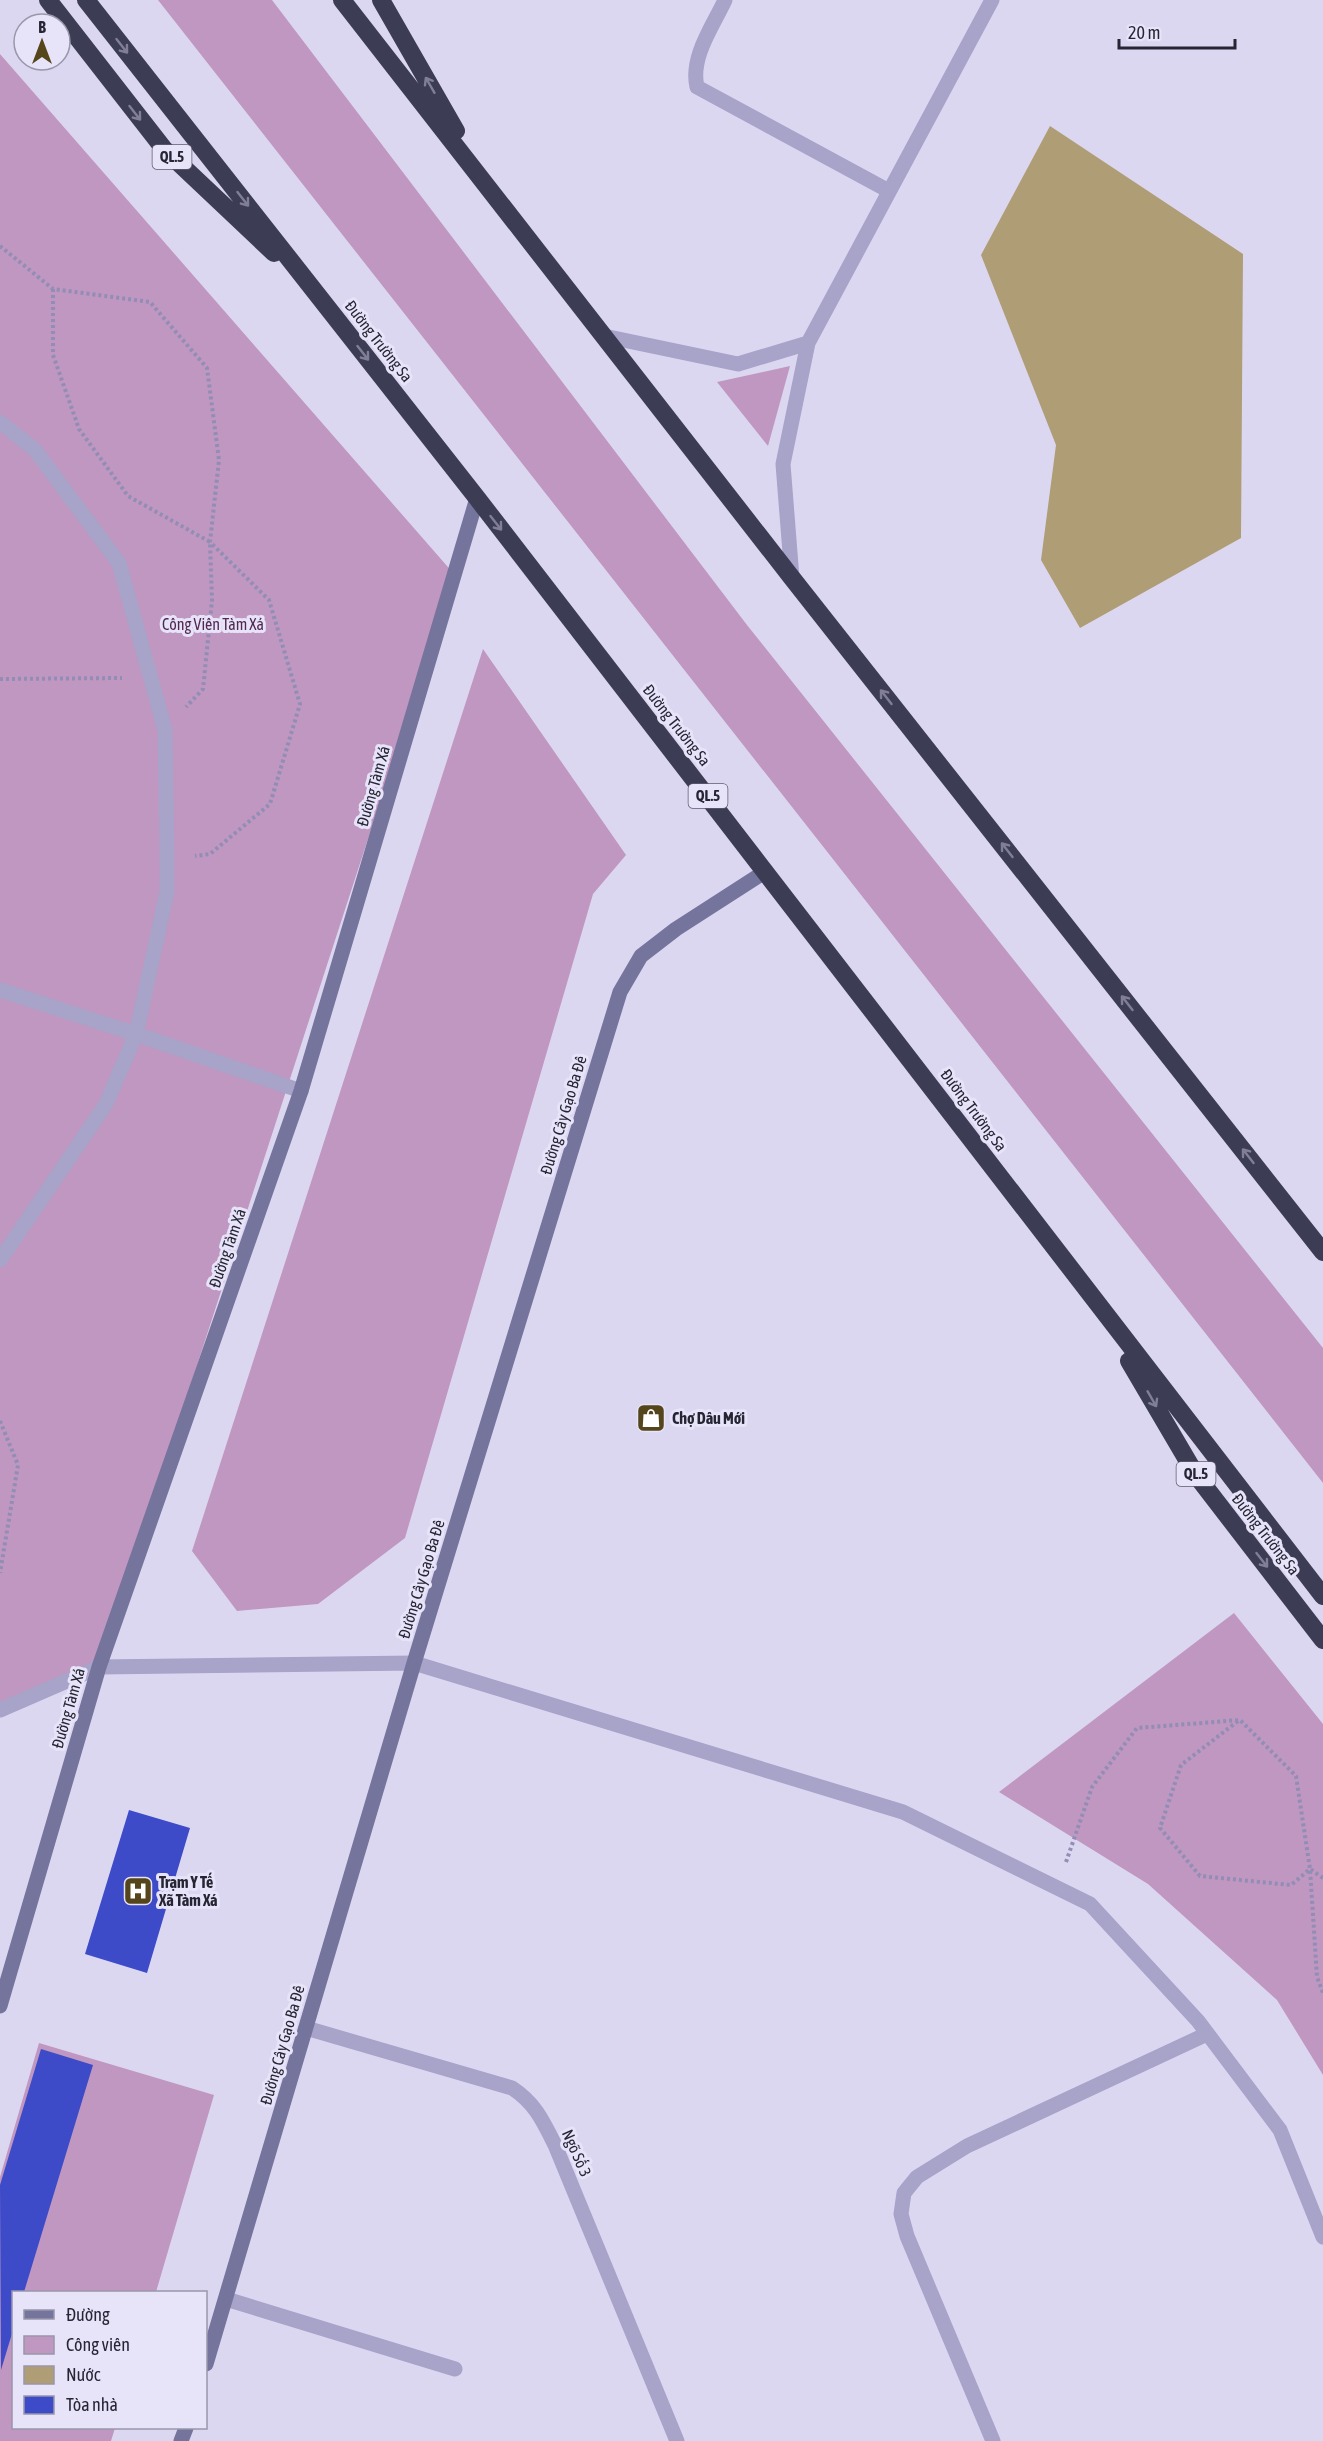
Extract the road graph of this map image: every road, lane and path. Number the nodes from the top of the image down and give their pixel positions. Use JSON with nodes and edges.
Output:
{"nodes":[{"id":1,"x":48,"y":0,"type":"edge"},
{"id":2,"x":86,"y":0,"type":"edge"},
{"id":3,"x":342,"y":0,"type":"edge"},
{"id":4,"x":381,"y":0,"type":"edge"},
{"id":5,"x":726,"y":0,"type":"edge"},
{"id":6,"x":992,"y":0,"type":"edge"},
{"id":7,"x":490,"y":190,"type":"junction"},
{"id":8,"x":889,"y":191,"type":"junction"},
{"id":9,"x":0,"y":246,"type":"edge"},
{"id":10,"x":53,"y":289,"type":"junction"},
{"id":11,"x":318,"y":295,"type":"junction"},
{"id":12,"x":603,"y":336,"type":"junction"},
{"id":13,"x":808,"y":344,"type":"junction"},
{"id":14,"x":0,"y":422,"type":"edge"},
{"id":15,"x":477,"y":498,"type":"junction"},
{"id":16,"x":210,"y":542,"type":"junction"},
{"id":17,"x":792,"y":578,"type":"junction"},
{"id":18,"x":150,"y":678,"type":"junction"},
{"id":19,"x":0,"y":679,"type":"edge"},
{"id":20,"x":165,"y":730,"type":"junction"},
{"id":21,"x":167,"y":861,"type":"junction"},
{"id":22,"x":766,"y":871,"type":"junction"},
{"id":23,"x":0,"y":990,"type":"edge"},
{"id":24,"x":136,"y":1034,"type":"junction"},
{"id":25,"x":302,"y":1091,"type":"junction"},
{"id":26,"x":1267,"y":1181,"type":"junction"},
{"id":27,"x":1323,"y":1234,"type":"edge"},
{"id":28,"x":1323,"y":1252,"type":"edge"},
{"id":29,"x":0,"y":1260,"type":"edge"},
{"id":30,"x":1090,"y":1294,"type":"junction"},
{"id":31,"x":0,"y":1421,"type":"edge"},
{"id":32,"x":8,"y":1441,"type":"junction"},
{"id":33,"x":0,"y":1443,"type":"edge"},
{"id":34,"x":0,"y":1574,"type":"edge"},
{"id":35,"x":1323,"y":1596,"type":"edge"},
{"id":36,"x":1323,"y":1640,"type":"edge"},
{"id":37,"x":414,"y":1663,"type":"junction"},
{"id":38,"x":99,"y":1667,"type":"junction"},
{"id":39,"x":0,"y":1710,"type":"edge"},
{"id":40,"x":1240,"y":1720,"type":"junction"},
{"id":41,"x":1310,"y":1869,"type":"junction"},
{"id":42,"x":1323,"y":1878,"type":"edge"},
{"id":43,"x":1057,"y":1888,"type":"junction"},
{"id":44,"x":1317,"y":1977,"type":"junction"},
{"id":45,"x":1323,"y":1978,"type":"edge"},
{"id":46,"x":1323,"y":1994,"type":"edge"},
{"id":47,"x":0,"y":2006,"type":"edge"},
{"id":48,"x":306,"y":2028,"type":"junction"},
{"id":49,"x":1207,"y":2034,"type":"junction"},
{"id":50,"x":1323,"y":2237,"type":"edge"},
{"id":51,"x":226,"y":2299,"type":"junction"},
{"id":52,"x":207,"y":2361,"type":"edge"},
{"id":53,"x":455,"y":2369,"type":"dead end"},
{"id":54,"x":677,"y":2441,"type":"edge"},
{"id":55,"x":993,"y":2441,"type":"edge"}],
"edges":[{"from":1,"to":11,"type":"highway","name":"Đường Trường Sa","number":"QL.5","one_way":true},
{"from":2,"to":11,"type":"highway","name":"Đường Trường Sa","number":"QL.5","one_way":true},
{"from":3,"to":7,"type":"highway"},
{"from":7,"to":4,"type":"highway","one_way":true},
{"from":5,"to":8,"type":"street"},
{"from":6,"to":8,"type":"street"},
{"from":7,"to":12,"type":"highway"},
{"from":8,"to":13,"type":"street"},
{"from":9,"to":10,"type":"path"},
{"from":10,"to":16,"type":"path"},
{"from":10,"to":16,"type":"path"},
{"from":11,"to":15,"type":"highway","name":"Đường Trường Sa","number":"QL.5","one_way":true},
{"from":12,"to":13,"type":"street"},
{"from":12,"to":17,"type":"highway"},
{"from":13,"to":17,"type":"street"},
{"from":14,"to":18,"type":"street"},
{"from":15,"to":22,"type":"highway","name":"Đường Trường Sa","number":"QL.5","one_way":true},
{"from":15,"to":25,"type":"street","name":"Đường Tàm Xá"},
{"from":16,"to":20,"type":"path"},
{"from":16,"to":21,"type":"path"},
{"from":26,"to":17,"type":"highway","one_way":true},
{"from":18,"to":19,"type":"path"},
{"from":18,"to":20,"type":"street"},
{"from":20,"to":21,"type":"street"},
{"from":21,"to":24,"type":"street"},
{"from":22,"to":30,"type":"highway","name":"Đường Trường Sa","number":"QL.5"},
{"from":22,"to":37,"type":"street","name":"Đường Cây Gạo Ba Đê"},
{"from":23,"to":24,"type":"street"},
{"from":24,"to":25,"type":"street"},
{"from":24,"to":29,"type":"street"},
{"from":25,"to":38,"type":"street","name":"Đường Tàm Xá"},
{"from":26,"to":27,"type":"highway"},
{"from":26,"to":28,"type":"highway"},
{"from":30,"to":35,"type":"highway","name":"Đường Trường Sa","number":"QL.5"},
{"from":30,"to":36,"type":"highway","name":"Đường Trường Sa","number":"QL.5","one_way":true},
{"from":31,"to":32,"type":"path"},
{"from":32,"to":33,"type":"path"},
{"from":32,"to":34,"type":"path"},
{"from":37,"to":38,"type":"street"},
{"from":37,"to":43,"type":"street"},
{"from":37,"to":48,"type":"street","name":"Đường Cây Gạo Ba Đê"},
{"from":38,"to":39,"type":"street"},
{"from":38,"to":47,"type":"street","name":"Đường Tàm Xá"},
{"from":40,"to":41,"type":"path"},
{"from":40,"to":41,"type":"path"},
{"from":40,"to":43,"type":"path"},
{"from":41,"to":42,"type":"path"},
{"from":41,"to":44,"type":"path"},
{"from":43,"to":49,"type":"street"},
{"from":44,"to":45,"type":"path"},
{"from":44,"to":46,"type":"path"},
{"from":48,"to":51,"type":"street","name":"Đường Cây Gạo Ba Đê"},
{"from":48,"to":54,"type":"street","name":"Ngõ Số 3"},
{"from":49,"to":50,"type":"street"},
{"from":49,"to":55,"type":"street"},
{"from":51,"to":52,"type":"street","name":"Đường Cây Gạo Ba Đê"},
{"from":51,"to":53,"type":"street"}]}
